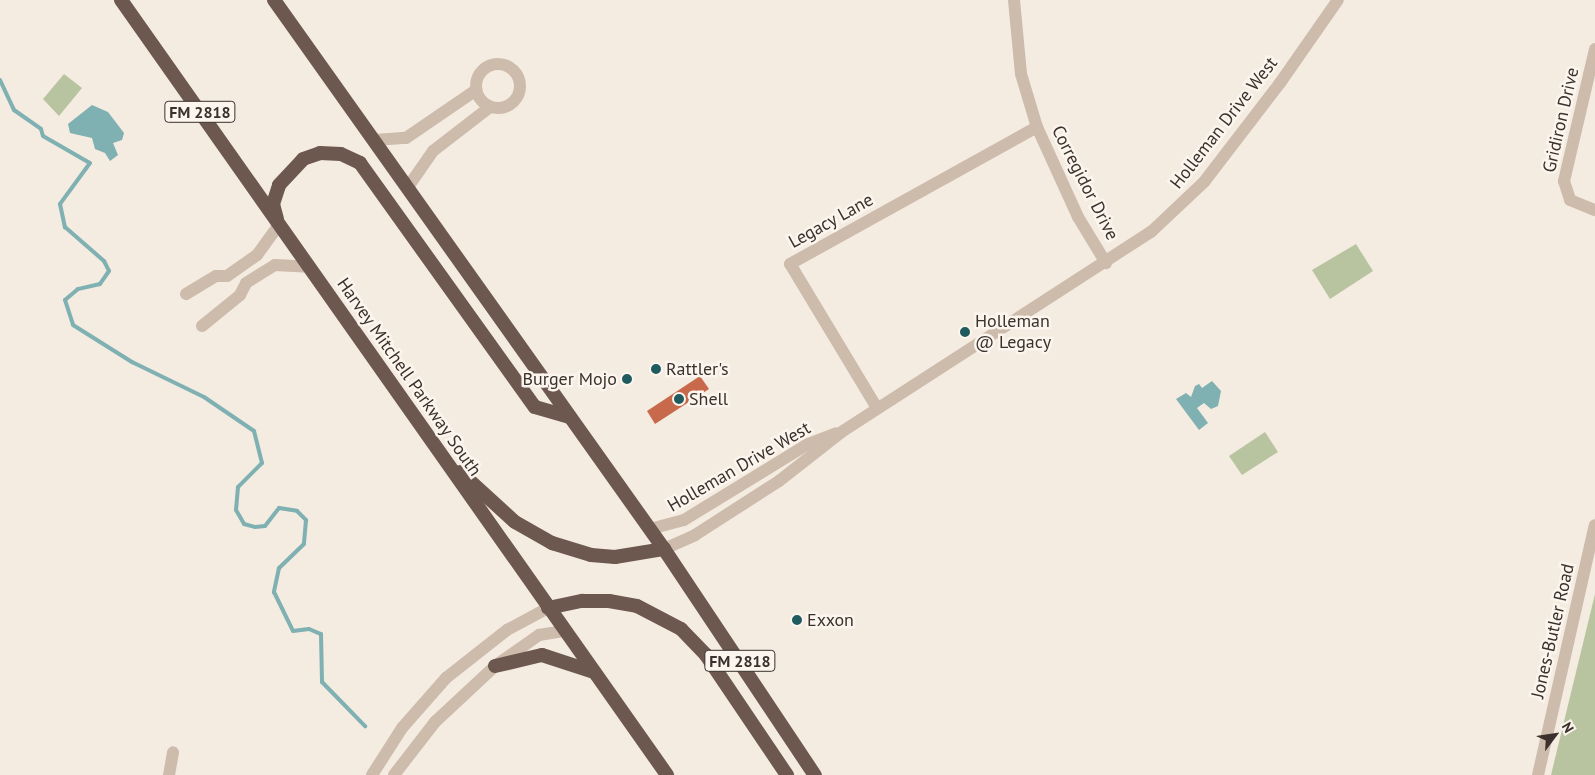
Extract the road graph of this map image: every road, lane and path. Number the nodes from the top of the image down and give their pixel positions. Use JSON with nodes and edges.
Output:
{"nodes":[{"id":1,"x":121,"y":0,"type":"edge"},
{"id":2,"x":274,"y":0,"type":"edge"},
{"id":3,"x":1014,"y":0,"type":"edge"},
{"id":4,"x":1338,"y":0,"type":"edge"},
{"id":5,"x":1595,"y":49,"type":"edge"},
{"id":6,"x":476,"y":90,"type":"junction"},
{"id":7,"x":490,"y":107,"type":"junction"},
{"id":8,"x":1037,"y":127,"type":"junction"},
{"id":9,"x":375,"y":140,"type":"junction"},
{"id":10,"x":408,"y":187,"type":"junction"},
{"id":11,"x":1595,"y":210,"type":"edge"},
{"id":12,"x":279,"y":225,"type":"junction"},
{"id":13,"x":1106,"y":263,"type":"junction"},
{"id":14,"x":308,"y":267,"type":"junction"},
{"id":15,"x":186,"y":294,"type":"dead end"},
{"id":16,"x":202,"y":326,"type":"dead end"},
{"id":17,"x":877,"y":408,"type":"junction"},
{"id":18,"x":570,"y":417,"type":"junction"},
{"id":19,"x":843,"y":430,"type":"junction"},
{"id":20,"x":436,"y":449,"type":"junction"},
{"id":21,"x":1595,"y":525,"type":"edge"},
{"id":22,"x":650,"y":529,"type":"junction"},
{"id":23,"x":664,"y":549,"type":"junction"},
{"id":24,"x":548,"y":608,"type":"junction"},
{"id":25,"x":564,"y":631,"type":"junction"},
{"id":26,"x":495,"y":666,"type":"junction"},
{"id":27,"x":594,"y":672,"type":"junction"},
{"id":28,"x":173,"y":752,"type":"dead end"},
{"id":29,"x":170,"y":775,"type":"edge"},
{"id":30,"x":372,"y":775,"type":"edge"},
{"id":31,"x":394,"y":775,"type":"edge"},
{"id":32,"x":667,"y":775,"type":"edge"},
{"id":33,"x":787,"y":775,"type":"edge"},
{"id":34,"x":814,"y":775,"type":"edge"},
{"id":35,"x":1538,"y":775,"type":"edge"}],
"edges":[{"from":1,"to":12,"type":"highway","name":"Harvey Mitchell Parkway South","number":"FM 2818"},
{"from":2,"to":9,"type":"highway","number":"FM 2818"},
{"from":3,"to":8,"type":"street","name":"Corregidor Drive"},
{"from":4,"to":13,"type":"street","name":"Holleman Drive West"},
{"from":5,"to":11,"type":"street","name":"Gridiron Drive"},
{"from":6,"to":7,"type":"street"},
{"from":6,"to":7,"type":"street"},
{"from":6,"to":9,"type":"street"},
{"from":7,"to":10,"type":"street"},
{"from":8,"to":13,"type":"street","name":"Corregidor Drive"},
{"from":8,"to":17,"type":"street","name":"Legacy Lane"},
{"from":9,"to":10,"type":"highway","number":"FM 2818"},
{"from":10,"to":18,"type":"highway","number":"FM 2818"},
{"from":12,"to":14,"type":"highway","name":"Harvey Mitchell Parkway South","number":"FM 2818"},
{"from":12,"to":15,"type":"street"},
{"from":12,"to":18,"type":"highway"},
{"from":13,"to":17,"type":"street","name":"Holleman Drive West"},
{"from":14,"to":16,"type":"street"},
{"from":14,"to":20,"type":"highway","name":"Harvey Mitchell Parkway South","number":"FM 2818"},
{"from":17,"to":19,"type":"street","name":"Holleman Drive West"},
{"from":18,"to":22,"type":"highway","number":"FM 2818"},
{"from":19,"to":22,"type":"street","name":"Holleman Drive West"},
{"from":19,"to":23,"type":"street","name":"Holleman Drive West"},
{"from":20,"to":23,"type":"highway"},
{"from":20,"to":24,"type":"highway","name":"Harvey Mitchell Parkway South","number":"FM 2818"},
{"from":21,"to":35,"type":"street","name":"Jones-Butler Road"},
{"from":22,"to":23,"type":"highway","number":"FM 2818"},
{"from":23,"to":34,"type":"highway","number":"FM 2818"},
{"from":24,"to":25,"type":"highway","name":"Harvey Mitchell Parkway South","number":"FM 2818"},
{"from":24,"to":30,"type":"street"},
{"from":24,"to":33,"type":"highway"},
{"from":25,"to":26,"type":"street"},
{"from":25,"to":27,"type":"highway","name":"Harvey Mitchell Parkway South","number":"FM 2818"},
{"from":26,"to":27,"type":"highway"},
{"from":26,"to":31,"type":"street"},
{"from":27,"to":32,"type":"highway","name":"Harvey Mitchell Parkway South","number":"FM 2818"},
{"from":28,"to":29,"type":"street"}]}
